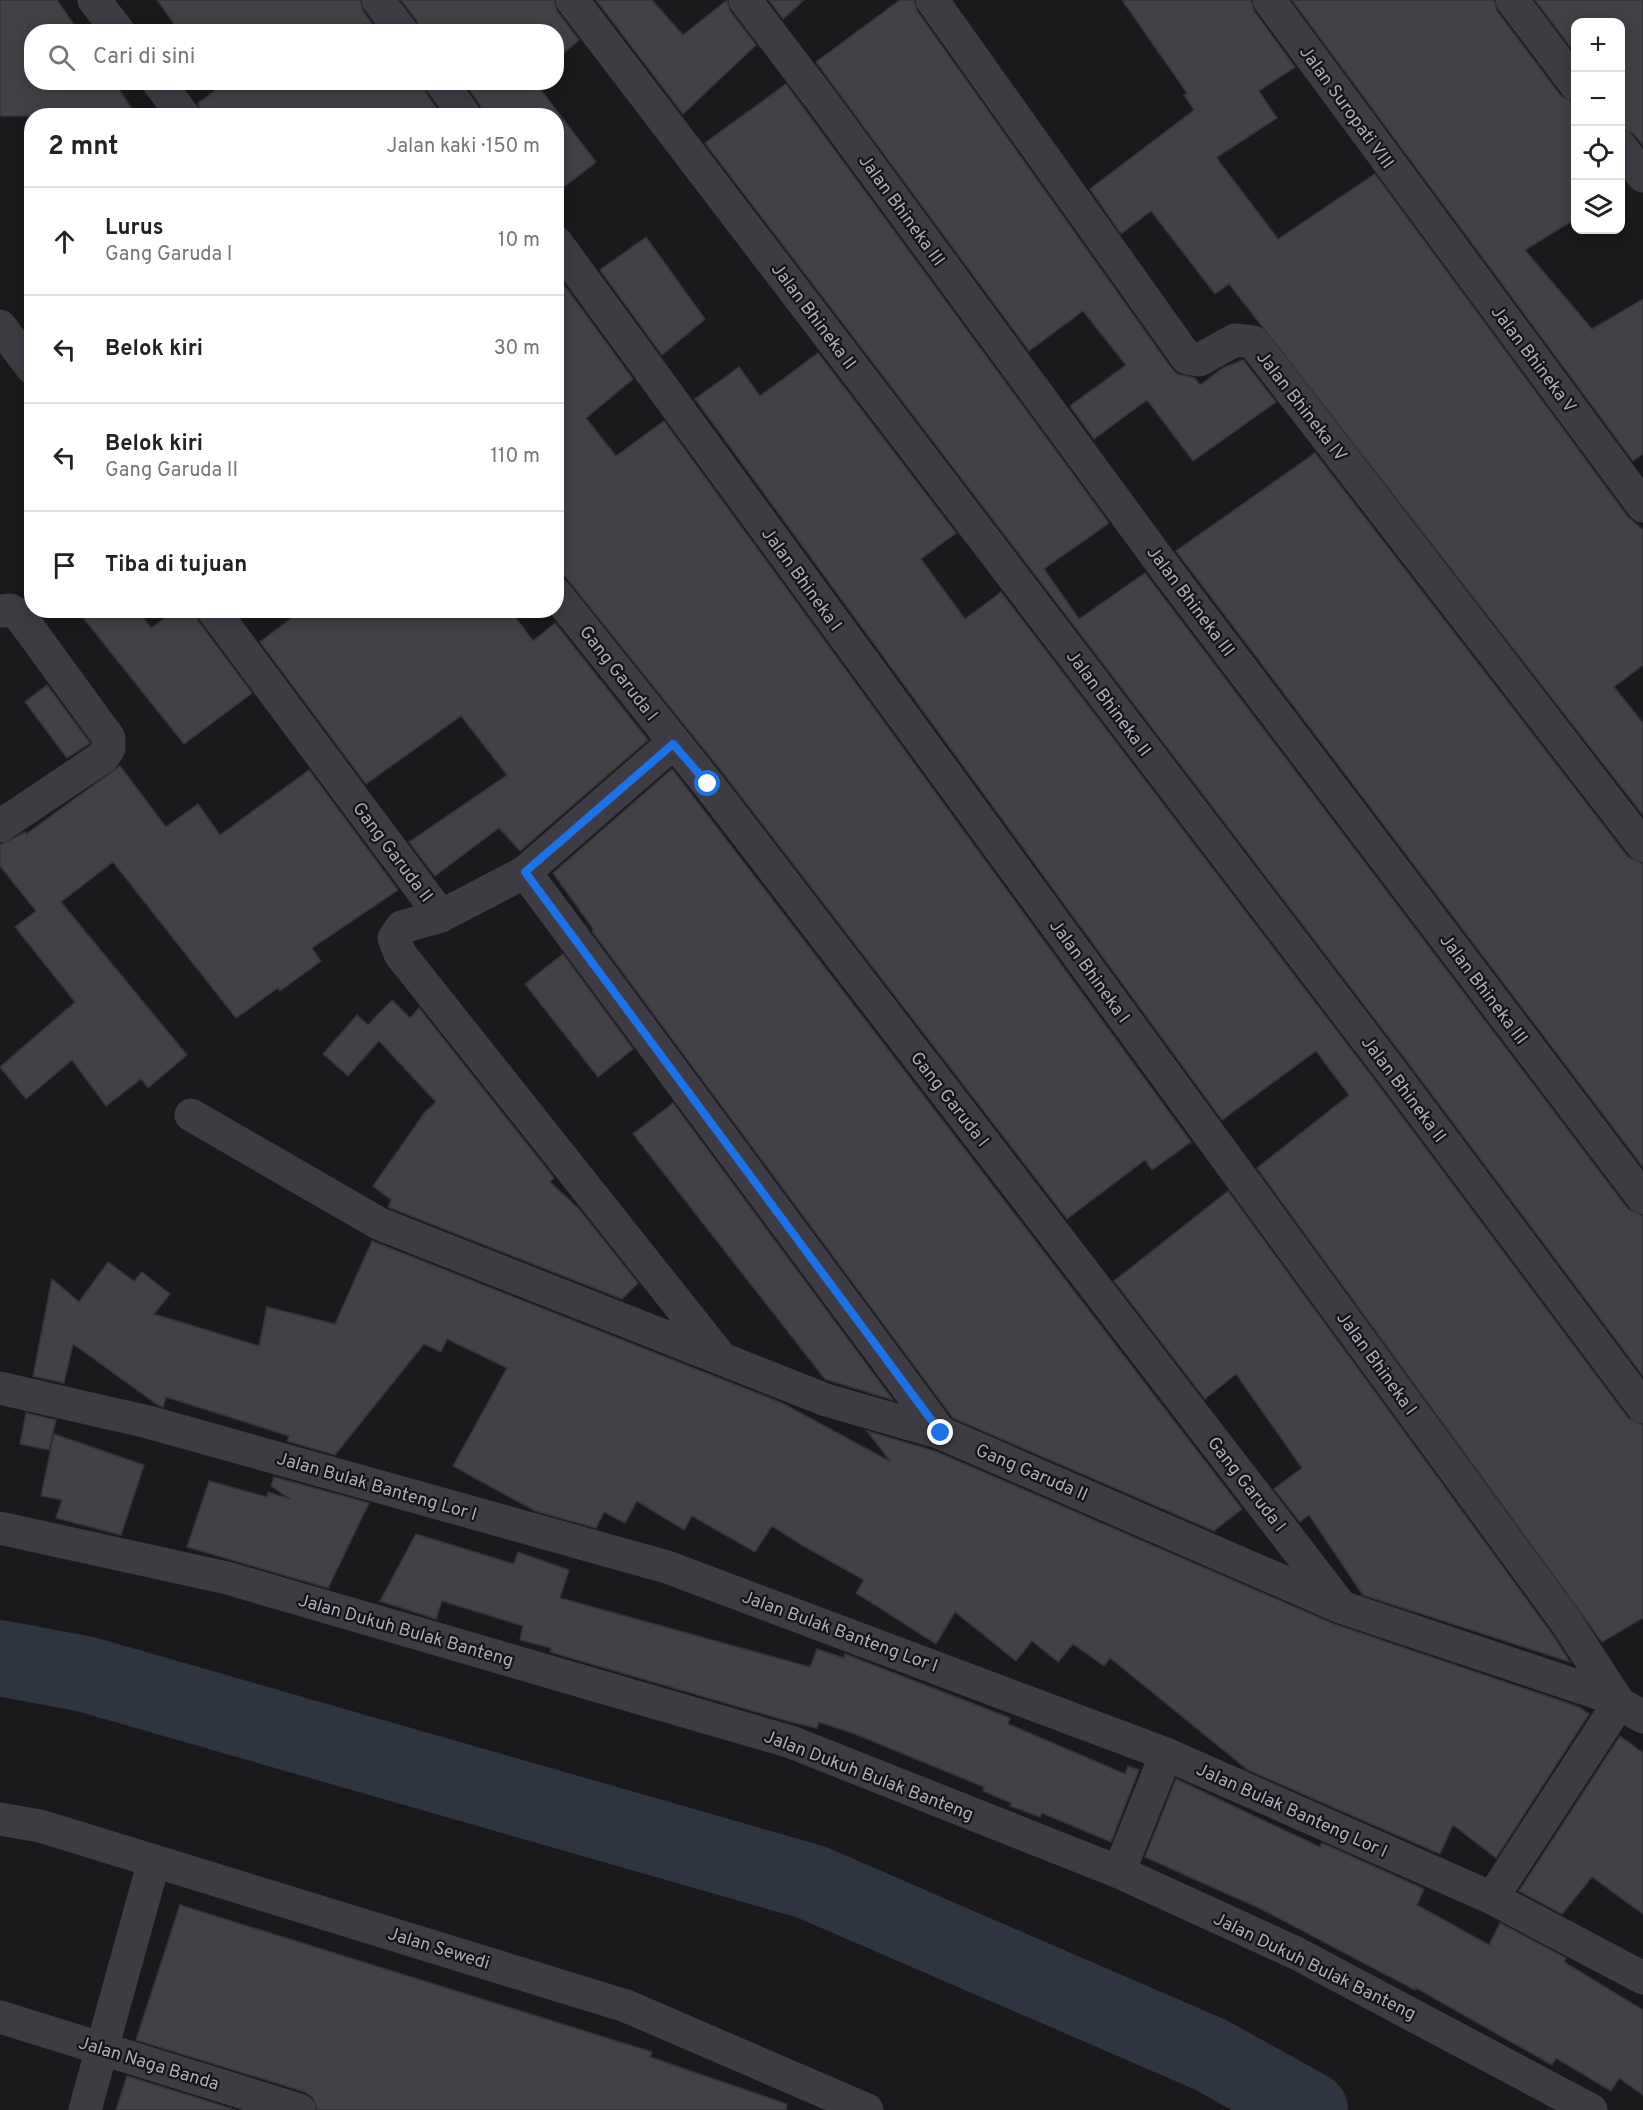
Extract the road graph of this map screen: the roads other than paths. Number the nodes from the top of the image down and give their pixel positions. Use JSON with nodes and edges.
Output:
{"nodes":[{"id":1,"x":94,"y":0,"type":"edge"},
{"id":2,"x":378,"y":0,"type":"edge"},
{"id":3,"x":573,"y":0,"type":"edge"},
{"id":4,"x":745,"y":0,"type":"edge"},
{"id":5,"x":932,"y":0,"type":"edge"},
{"id":6,"x":1269,"y":0,"type":"edge"},
{"id":7,"x":1512,"y":0,"type":"edge"},
{"id":8,"x":113,"y":24,"type":"edge"},
{"id":9,"x":396,"y":24,"type":"edge"},
{"id":10,"x":1571,"y":80,"type":"edge"},
{"id":11,"x":165,"y":90,"type":"edge"},
{"id":12,"x":447,"y":90,"type":"edge"},
{"id":13,"x":178,"y":108,"type":"edge"},
{"id":14,"x":459,"y":108,"type":"edge"},
{"id":15,"x":1625,"y":153,"type":"edge"},
{"id":16,"x":1643,"y":176,"type":"edge"},
{"id":17,"x":1425,"y":213,"type":"joint"},
{"id":18,"x":564,"y":253,"type":"edge"},
{"id":19,"x":0,"y":326,"type":"edge"},
{"id":20,"x":24,"y":358,"type":"edge"},
{"id":21,"x":1643,"y":506,"type":"edge"},
{"id":22,"x":564,"y":604,"type":"edge"},
{"id":23,"x":0,"y":611,"type":"edge"},
{"id":24,"x":219,"y":618,"type":"edge"},
{"id":25,"x":673,"y":744,"type":"junction"},
{"id":26,"x":0,"y":826,"type":"edge"},
{"id":27,"x":1643,"y":846,"type":"edge"},
{"id":28,"x":525,"y":872,"type":"junction"},
{"id":29,"x":441,"y":916,"type":"junction"},
{"id":30,"x":191,"y":1115,"type":"dead end"},
{"id":31,"x":1643,"y":1198,"type":"edge"},
{"id":32,"x":719,"y":1356,"type":"junction"},
{"id":33,"x":0,"y":1388,"type":"edge"},
{"id":34,"x":1643,"y":1407,"type":"edge"},
{"id":35,"x":941,"y":1433,"type":"junction"},
{"id":36,"x":0,"y":1528,"type":"edge"},
{"id":37,"x":1341,"y":1607,"type":"junction"},
{"id":38,"x":1631,"y":1710,"type":"edge"},
{"id":39,"x":1166,"y":1754,"type":"junction"},
{"id":40,"x":0,"y":1819,"type":"edge"},
{"id":41,"x":154,"y":1861,"type":"junction"},
{"id":42,"x":1119,"y":1872,"type":"junction"},
{"id":43,"x":1492,"y":1898,"type":"junction"},
{"id":44,"x":1643,"y":1978,"type":"edge"},
{"id":45,"x":0,"y":2017,"type":"edge"},
{"id":46,"x":104,"y":2048,"type":"junction"},
{"id":47,"x":86,"y":2110,"type":"edge"},
{"id":48,"x":298,"y":2110,"type":"edge"},
{"id":49,"x":867,"y":2110,"type":"edge"},
{"id":50,"x":1591,"y":2110,"type":"edge"}],
"edges":[{"from":1,"to":8,"type":"street"},
{"from":2,"to":9,"type":"street"},
{"from":3,"to":34,"type":"street","name":"Jalan Bhineka II"},
{"from":4,"to":31,"type":"street","name":"Jalan Bhineka III"},
{"from":5,"to":27,"type":"street","name":"Jalan Bhineka IV"},
{"from":6,"to":17,"type":"street","name":"Jalan Suropati VIII"},
{"from":7,"to":10,"type":"street"},
{"from":11,"to":13,"type":"street"},
{"from":12,"to":14,"type":"street"},
{"from":15,"to":16,"type":"street"},
{"from":17,"to":21,"type":"street","name":"Jalan Bhineka V"},
{"from":18,"to":38,"type":"street","name":"Jalan Bhineka I"},
{"from":19,"to":20,"type":"street"},
{"from":22,"to":25,"type":"street","name":"Gang Garuda I"},
{"from":23,"to":26,"type":"street"},
{"from":24,"to":29,"type":"street","name":"Gang Garuda II"},
{"from":25,"to":28,"type":"street"},
{"from":25,"to":37,"type":"street","name":"Gang Garuda I"},
{"from":28,"to":29,"type":"street","name":"Gang Garuda II"},
{"from":28,"to":35,"type":"street","name":"Gang Garuda II"},
{"from":29,"to":32,"type":"street"},
{"from":30,"to":32,"type":"street"},
{"from":32,"to":35,"type":"street"},
{"from":33,"to":39,"type":"street","name":"Jalan Bulak Banteng Lor I"},
{"from":35,"to":37,"type":"street","name":"Gang Garuda II"},
{"from":36,"to":42,"type":"street","name":"Jalan Dukuh Bulak Banteng"},
{"from":37,"to":38,"type":"street"},
{"from":38,"to":43,"type":"street"},
{"from":39,"to":42,"type":"street"},
{"from":39,"to":43,"type":"street","name":"Jalan Bulak Banteng Lor I"},
{"from":40,"to":41,"type":"street","name":"Jalan Sewedi"},
{"from":41,"to":46,"type":"street"},
{"from":41,"to":49,"type":"street","name":"Jalan Sewedi"},
{"from":42,"to":50,"type":"street","name":"Jalan Dukuh Bulak Banteng"},
{"from":43,"to":44,"type":"street","name":"Jalan Bulak Banteng Lor I"},
{"from":45,"to":46,"type":"street","name":"Jalan Naga Banda"},
{"from":46,"to":47,"type":"street"},
{"from":46,"to":48,"type":"street","name":"Jalan Naga Banda"}]}
